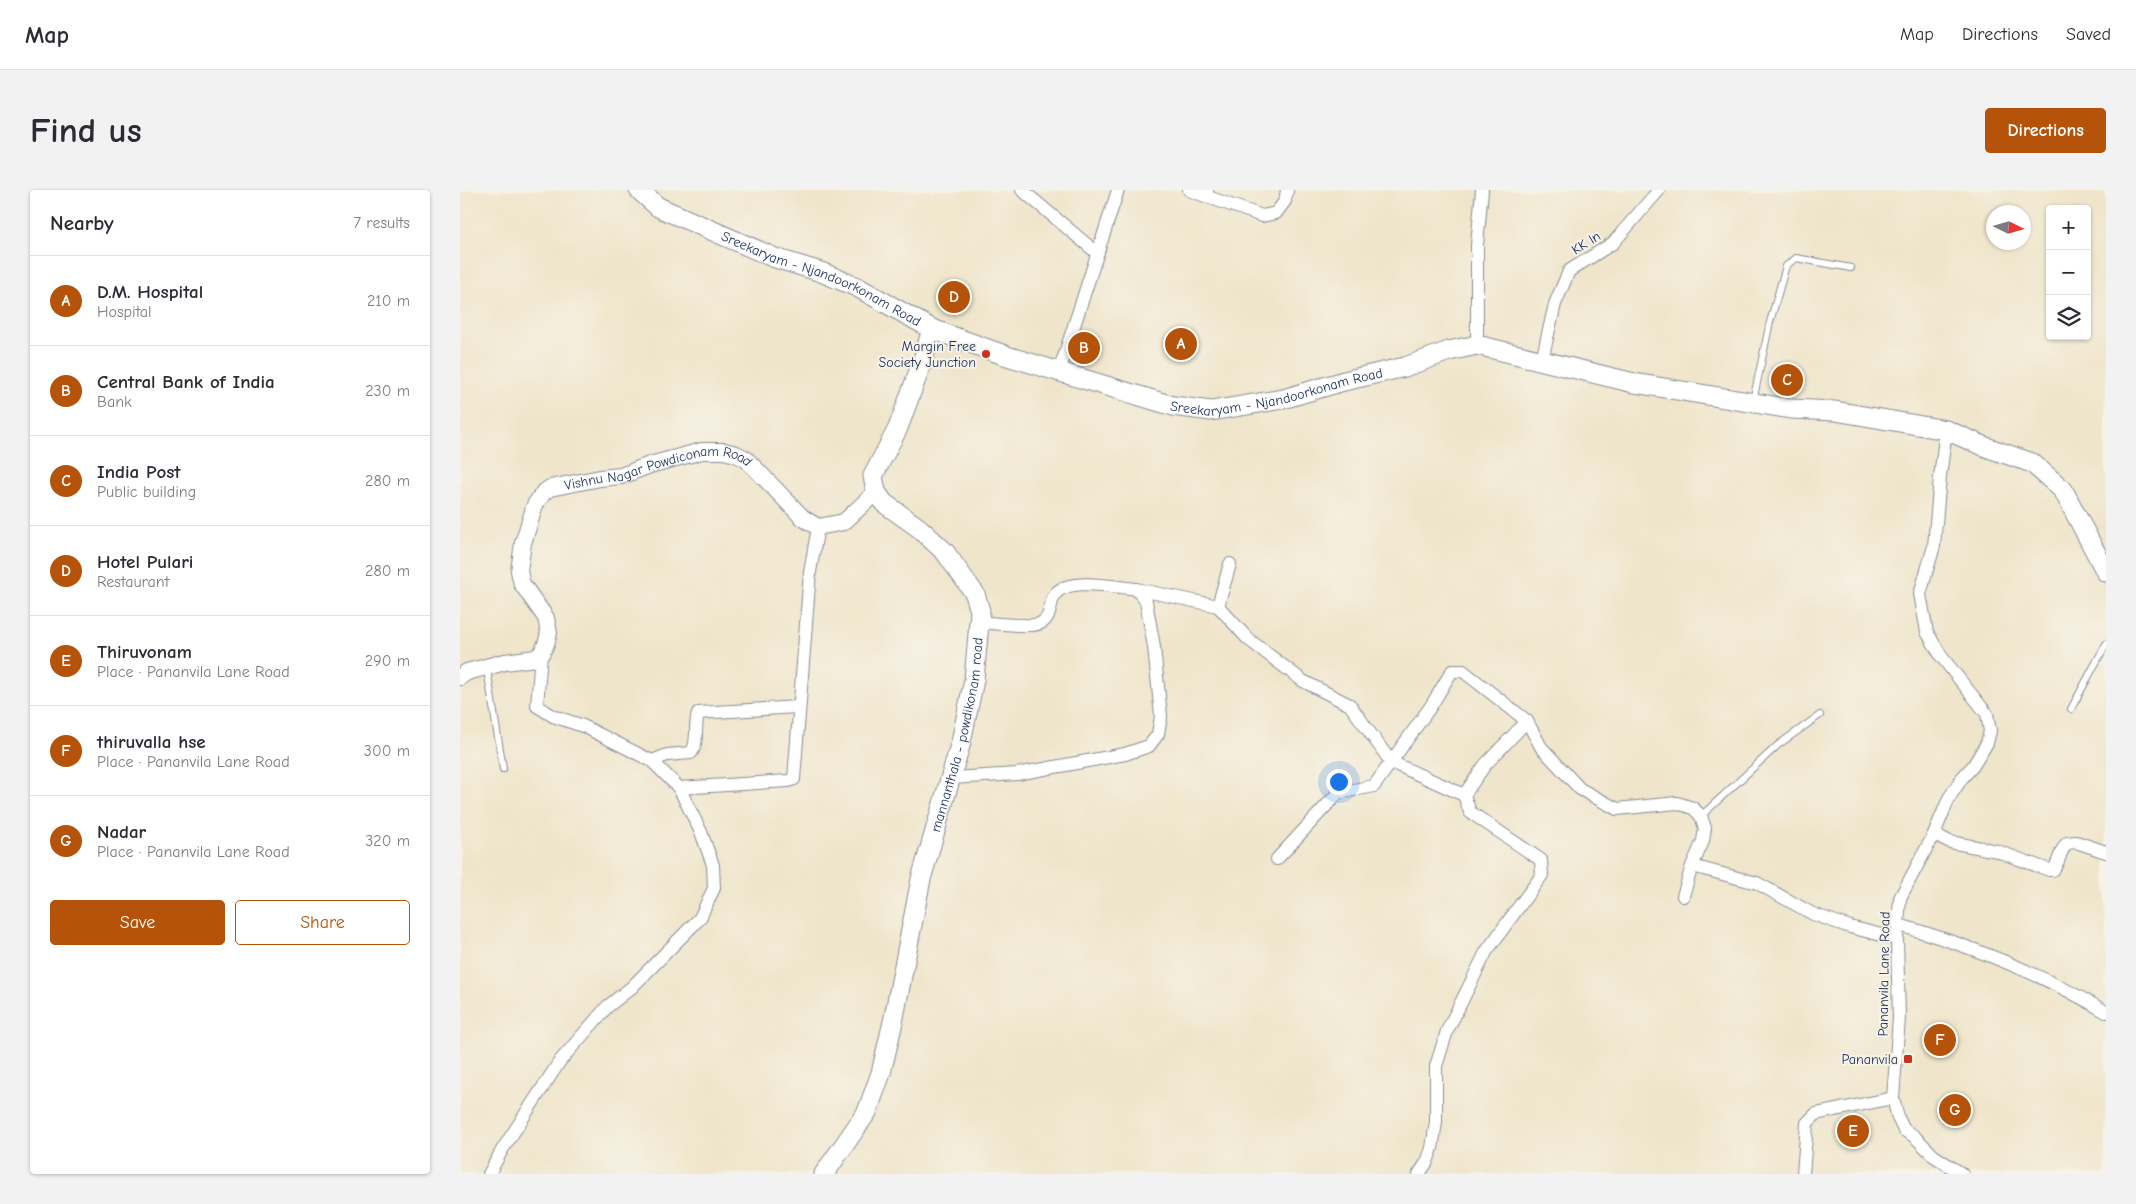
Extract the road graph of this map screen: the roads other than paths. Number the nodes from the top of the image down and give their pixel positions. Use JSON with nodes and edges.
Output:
{"nodes":[{"id":1,"x":639,"y":190,"type":"edge"},
{"id":2,"x":1022,"y":190,"type":"edge"},
{"id":3,"x":1118,"y":190,"type":"edge"},
{"id":4,"x":1189,"y":190,"type":"edge"},
{"id":5,"x":1287,"y":190,"type":"edge"},
{"id":6,"x":1482,"y":190,"type":"edge"},
{"id":7,"x":1659,"y":190,"type":"edge"},
{"id":8,"x":1207,"y":194,"type":"edge"},
{"id":9,"x":1097,"y":253,"type":"junction"},
{"id":10,"x":1851,"y":268,"type":"dead end"},
{"id":11,"x":932,"y":329,"type":"junction"},
{"id":12,"x":1477,"y":346,"type":"junction"},
{"id":13,"x":1542,"y":360,"type":"junction"},
{"id":14,"x":1059,"y":372,"type":"junction"},
{"id":15,"x":1753,"y":402,"type":"junction"},
{"id":16,"x":1946,"y":430,"type":"junction"},
{"id":17,"x":876,"y":492,"type":"junction"},
{"id":18,"x":818,"y":527,"type":"junction"},
{"id":19,"x":1230,"y":564,"type":"dead end"},
{"id":20,"x":2106,"y":572,"type":"edge"},
{"id":21,"x":1136,"y":589,"type":"junction"},
{"id":22,"x":1218,"y":606,"type":"junction"},
{"id":23,"x":979,"y":622,"type":"junction"},
{"id":24,"x":2106,"y":644,"type":"edge"},
{"id":25,"x":541,"y":654,"type":"junction"},
{"id":26,"x":487,"y":667,"type":"junction"},
{"id":27,"x":460,"y":677,"type":"edge"},
{"id":28,"x":798,"y":707,"type":"junction"},
{"id":29,"x":2071,"y":709,"type":"dead end"},
{"id":30,"x":1820,"y":715,"type":"dead end"},
{"id":31,"x":1527,"y":721,"type":"junction"},
{"id":32,"x":652,"y":761,"type":"junction"},
{"id":33,"x":1391,"y":762,"type":"junction"},
{"id":34,"x":503,"y":768,"type":"dead end"},
{"id":35,"x":952,"y":778,"type":"junction"},
{"id":36,"x":678,"y":788,"type":"junction"},
{"id":37,"x":1464,"y":795,"type":"junction"},
{"id":38,"x":1701,"y":816,"type":"junction"},
{"id":39,"x":1934,"y":834,"type":"junction"},
{"id":40,"x":2106,"y":852,"type":"edge"},
{"id":41,"x":1277,"y":859,"type":"dead end"},
{"id":42,"x":1692,"y":866,"type":"junction"},
{"id":43,"x":1683,"y":896,"type":"dead end"},
{"id":44,"x":1899,"y":925,"type":"junction"},
{"id":45,"x":1897,"y":939,"type":"junction"},
{"id":46,"x":2106,"y":1012,"type":"edge"},
{"id":47,"x":1893,"y":1098,"type":"junction"},
{"id":48,"x":489,"y":1174,"type":"edge"},
{"id":49,"x":824,"y":1174,"type":"edge"},
{"id":50,"x":1419,"y":1174,"type":"edge"},
{"id":51,"x":1803,"y":1174,"type":"edge"},
{"id":52,"x":1962,"y":1174,"type":"edge"}],
"edges":[{"from":1,"to":11,"type":"main road","name":"Sreekaryam - Njandoorkonam Road"},
{"from":2,"to":9,"type":"street"},
{"from":3,"to":9,"type":"street"},
{"from":4,"to":8,"type":"street"},
{"from":5,"to":8,"type":"street"},
{"from":6,"to":12,"type":"street"},
{"from":7,"to":13,"type":"street","name":"KK ln"},
{"from":9,"to":14,"type":"street"},
{"from":10,"to":15,"type":"lane"},
{"from":11,"to":14,"type":"main road","name":"Sreekaryam - Njandoorkonam Road"},
{"from":11,"to":17,"type":"main road"},
{"from":12,"to":13,"type":"main road","name":"Sreekaryam - Njandoorkonam Road"},
{"from":12,"to":14,"type":"main road","name":"Sreekaryam - Njandoorkonam Road"},
{"from":13,"to":15,"type":"main road","name":"Sreekaryam - Njandoorkonam Road"},
{"from":15,"to":16,"type":"main road","name":"Sreekaryam - Njandoorkonam Road"},
{"from":16,"to":20,"type":"main road","name":"Sreekaryam - Njandoorkonam Road"},
{"from":16,"to":39,"type":"street","name":"Pananvila Lane Road"},
{"from":17,"to":18,"type":"street"},
{"from":17,"to":23,"type":"main road","name":"mannanthala - powdikonam road"},
{"from":18,"to":25,"type":"street","name":"Vishnu Nagar Powdiconam Road"},
{"from":18,"to":28,"type":"street"},
{"from":19,"to":22,"type":"street"},
{"from":21,"to":22,"type":"street"},
{"from":21,"to":23,"type":"street"},
{"from":21,"to":35,"type":"street"},
{"from":22,"to":33,"type":"street"},
{"from":23,"to":35,"type":"main road","name":"mannanthala - powdikonam road"},
{"from":24,"to":29,"type":"lane"},
{"from":25,"to":26,"type":"street"},
{"from":25,"to":32,"type":"street"},
{"from":26,"to":27,"type":"street"},
{"from":26,"to":34,"type":"lane"},
{"from":28,"to":32,"type":"street"},
{"from":28,"to":36,"type":"street"},
{"from":30,"to":38,"type":"lane"},
{"from":31,"to":33,"type":"street"},
{"from":31,"to":37,"type":"street"},
{"from":31,"to":38,"type":"street"},
{"from":32,"to":36,"type":"street"},
{"from":33,"to":37,"type":"street"},
{"from":33,"to":41,"type":"street"},
{"from":35,"to":49,"type":"main road","name":"mannanthala - powdikonam road"},
{"from":36,"to":48,"type":"street"},
{"from":37,"to":50,"type":"street"},
{"from":38,"to":42,"type":"street"},
{"from":39,"to":40,"type":"street"},
{"from":39,"to":44,"type":"street","name":"Pananvila Lane Road"},
{"from":42,"to":43,"type":"street"},
{"from":42,"to":45,"type":"street"},
{"from":44,"to":45,"type":"street","name":"Pananvila Lane Road"},
{"from":44,"to":46,"type":"street"},
{"from":45,"to":47,"type":"street","name":"Pananvila Lane Road"},
{"from":47,"to":51,"type":"street"},
{"from":47,"to":52,"type":"street","name":"Pananvila Lane Road"}]}
